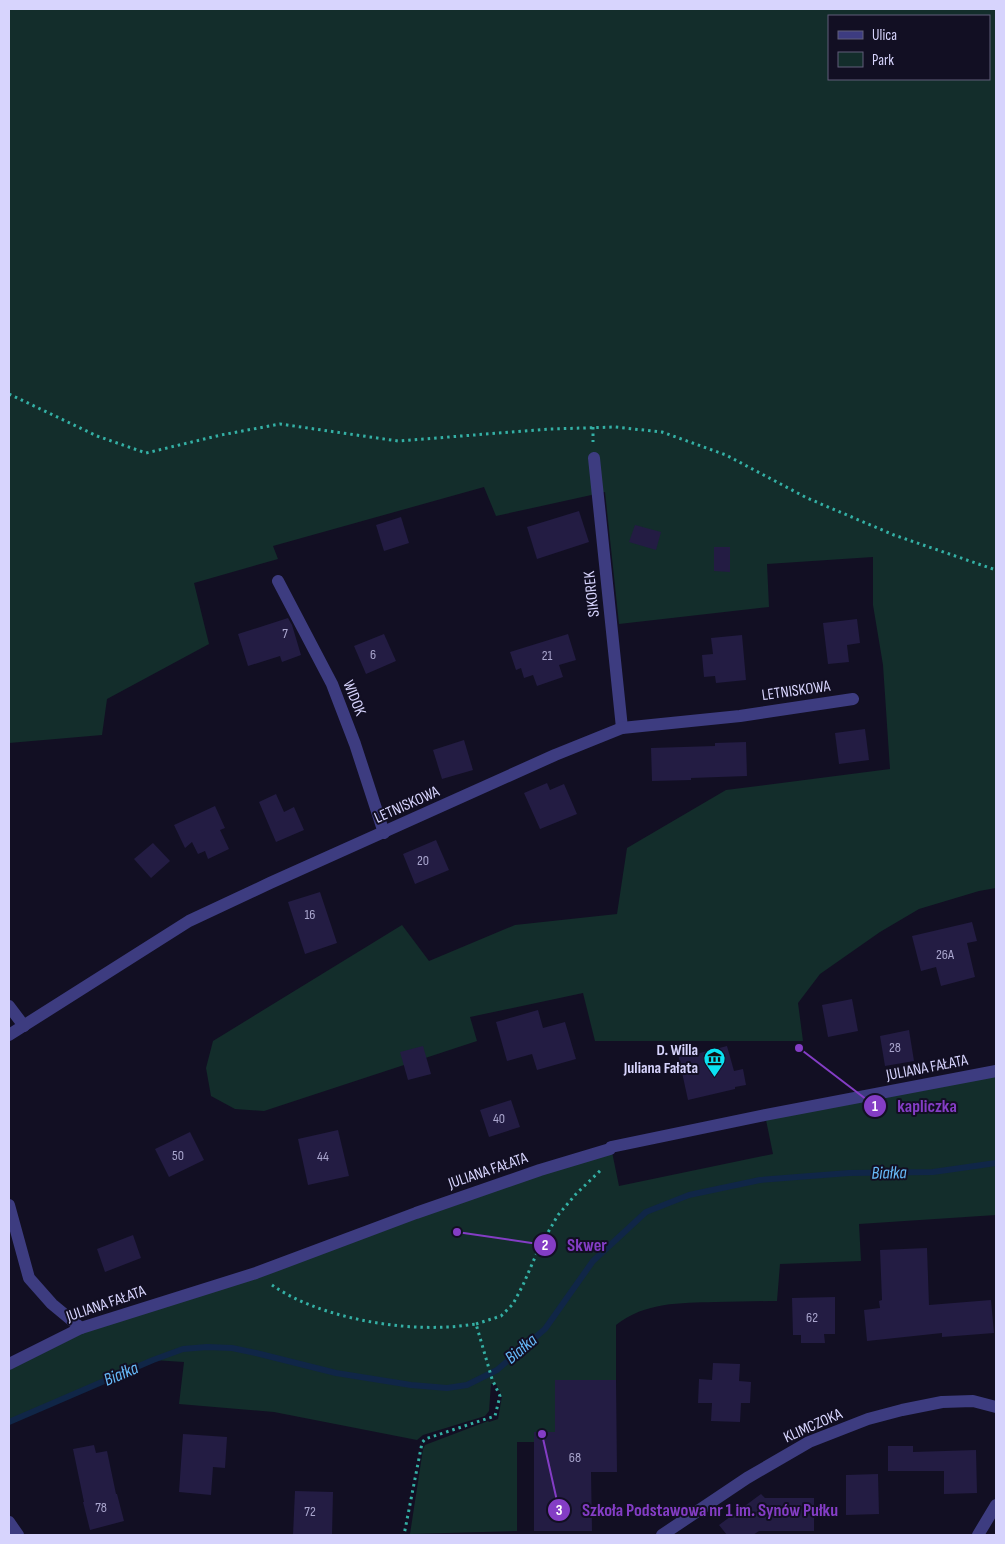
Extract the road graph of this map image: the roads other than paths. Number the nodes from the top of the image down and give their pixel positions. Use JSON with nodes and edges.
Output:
{"nodes":[{"id":1,"x":594,"y":458,"type":"dead end"},
{"id":2,"x":278,"y":581,"type":"dead end"},
{"id":3,"x":852,"y":699,"type":"dead end"},
{"id":4,"x":622,"y":728,"type":"junction"},
{"id":5,"x":384,"y":833,"type":"junction"},
{"id":6,"x":9,"y":1006,"type":"edge"},
{"id":7,"x":24,"y":1026,"type":"junction"},
{"id":8,"x":9,"y":1036,"type":"edge"},
{"id":9,"x":996,"y":1071,"type":"edge"},
{"id":10,"x":9,"y":1210,"type":"edge"},
{"id":11,"x":81,"y":1328,"type":"junction"},
{"id":12,"x":9,"y":1364,"type":"edge"},
{"id":13,"x":996,"y":1407,"type":"edge"},
{"id":14,"x":996,"y":1505,"type":"edge"},
{"id":15,"x":9,"y":1522,"type":"edge"},
{"id":16,"x":18,"y":1535,"type":"edge"},
{"id":17,"x":662,"y":1535,"type":"edge"},
{"id":18,"x":978,"y":1535,"type":"edge"}],
"edges":[{"from":1,"to":4,"type":"street","name":"SIKOREK"},
{"from":2,"to":5,"type":"street","name":"WIDOK"},
{"from":3,"to":4,"type":"street","name":"LETNISKOWA"},
{"from":4,"to":5,"type":"street","name":"LETNISKOWA"},
{"from":5,"to":7,"type":"street","name":"LETNISKOWA"},
{"from":6,"to":7,"type":"street"},
{"from":7,"to":8,"type":"street","name":"LETNISKOWA"},
{"from":9,"to":11,"type":"street","name":"JULIANA FAŁATA"},
{"from":10,"to":11,"type":"street"},
{"from":11,"to":12,"type":"street","name":"JULIANA FAŁATA"},
{"from":13,"to":17,"type":"street","name":"KLIMCZOKA"},
{"from":14,"to":18,"type":"street"},
{"from":15,"to":16,"type":"street"}]}
